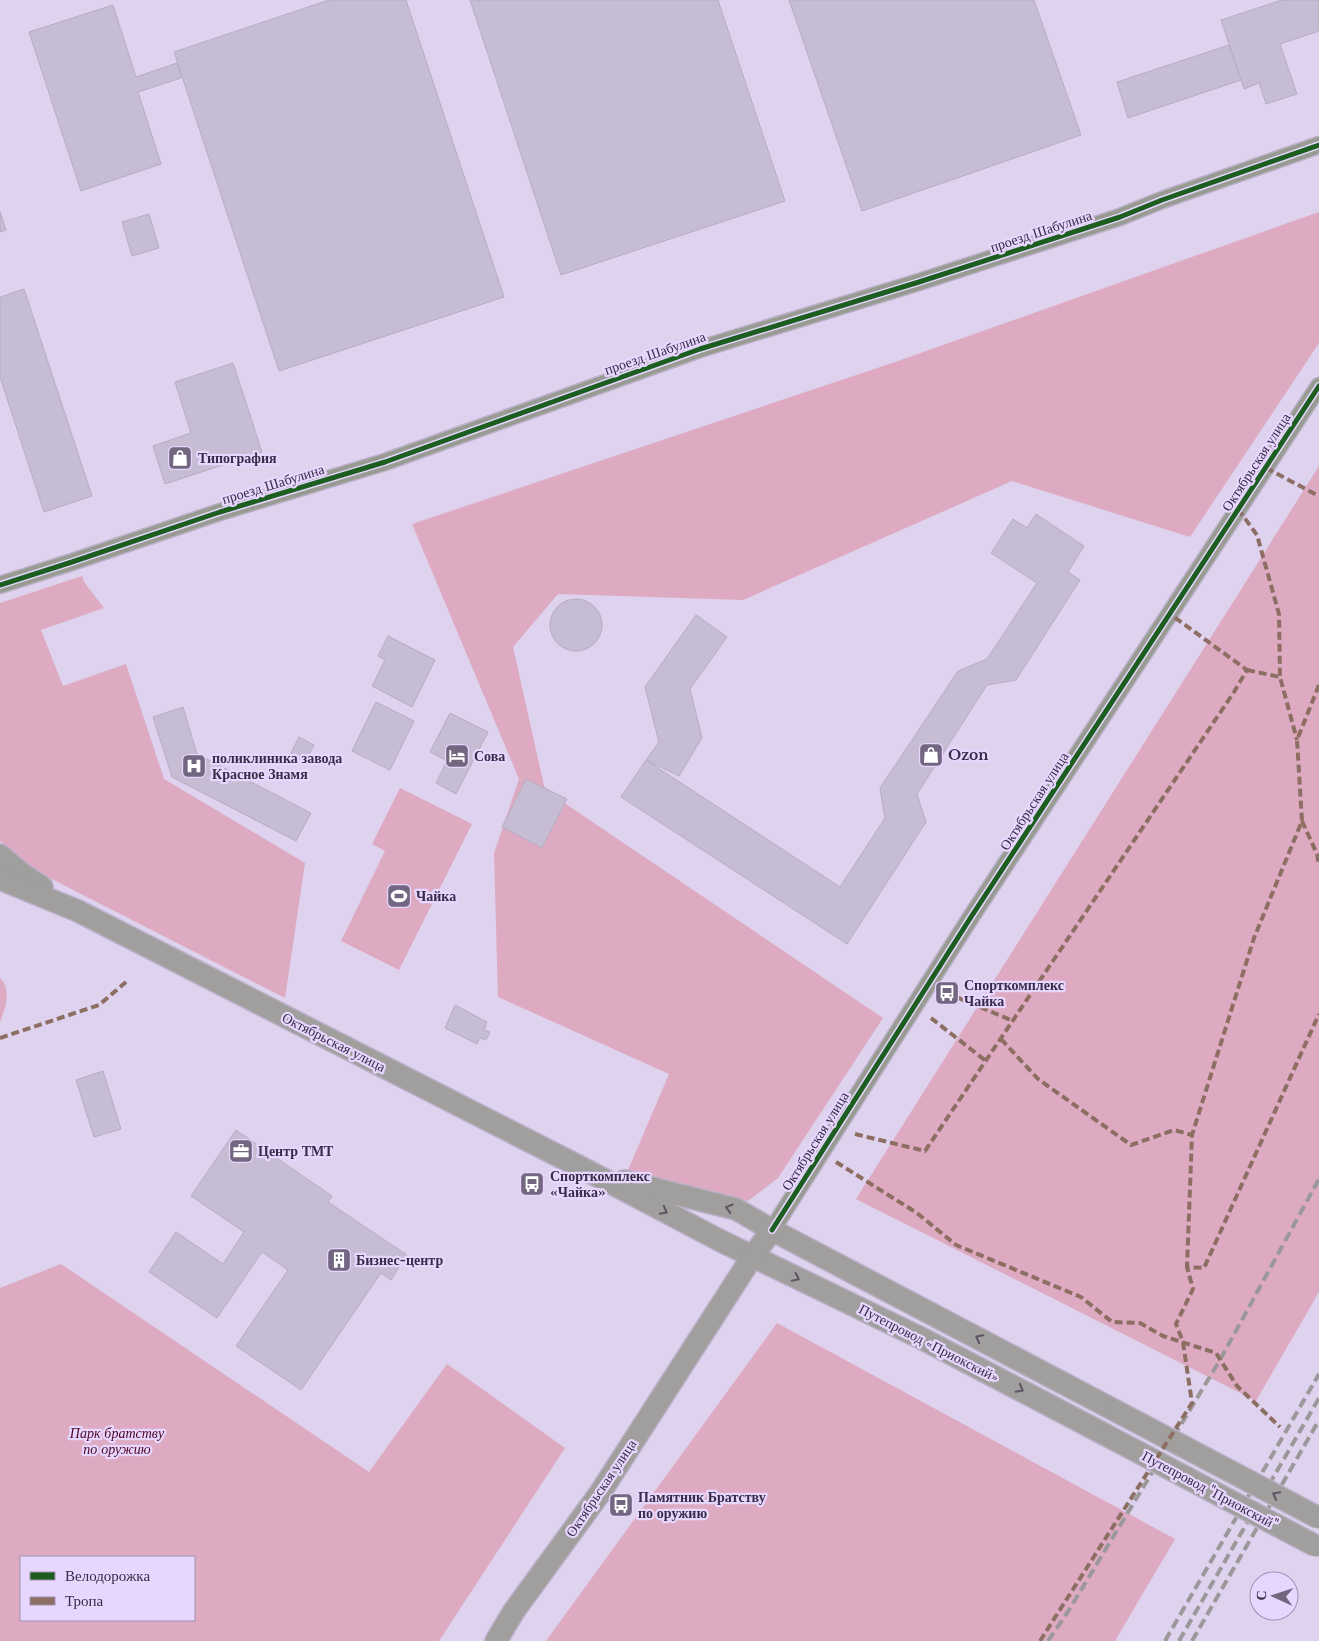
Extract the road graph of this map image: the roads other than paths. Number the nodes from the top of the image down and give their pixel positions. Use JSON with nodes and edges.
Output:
{"nodes":[{"id":1,"x":1319,"y":146,"type":"edge"},
{"id":2,"x":1319,"y":386,"type":"edge"},
{"id":3,"x":0,"y":585,"type":"edge"},
{"id":4,"x":0,"y":855,"type":"edge"},
{"id":5,"x":0,"y":879,"type":"edge"},
{"id":6,"x":78,"y":910,"type":"junction"},
{"id":7,"x":590,"y":1172,"type":"junction"},
{"id":8,"x":772,"y":1230,"type":"junction"},
{"id":9,"x":752,"y":1257,"type":"junction"},
{"id":10,"x":1114,"y":1410,"type":"joint"},
{"id":11,"x":1104,"y":1434,"type":"joint"},
{"id":12,"x":1319,"y":1518,"type":"edge"},
{"id":13,"x":1318,"y":1546,"type":"edge"},
{"id":14,"x":496,"y":1641,"type":"edge"}],
"edges":[{"from":1,"to":3,"type":"street","name":"проезд Шабулина"},
{"from":2,"to":8,"type":"street","name":"Октябрьская улица"},
{"from":4,"to":6,"type":"main road","name":"Октябрьская улица"},
{"from":5,"to":6,"type":"main road","name":"Октябрьская улица"},
{"from":6,"to":7,"type":"main road","name":"Октябрьская улица"},
{"from":8,"to":7,"type":"main road","name":"Октябрьская улица","one_way":true},
{"from":7,"to":9,"type":"main road","name":"Октябрьская улица","one_way":true},
{"from":8,"to":9,"type":"main road","name":"Октябрьская улица"},
{"from":10,"to":8,"type":"main road","name":"Путепровод «Приокский»","one_way":true},
{"from":9,"to":11,"type":"main road","name":"Путепровод «Приокский»","one_way":true},
{"from":9,"to":14,"type":"main road","name":"Октябрьская улица"},
{"from":12,"to":10,"type":"main road","name":"Путепровод \"Приокский\"","one_way":true,"bridge":true},
{"from":11,"to":13,"type":"main road","name":"Путепровод \"Приокский\"","bridge":true}]}
